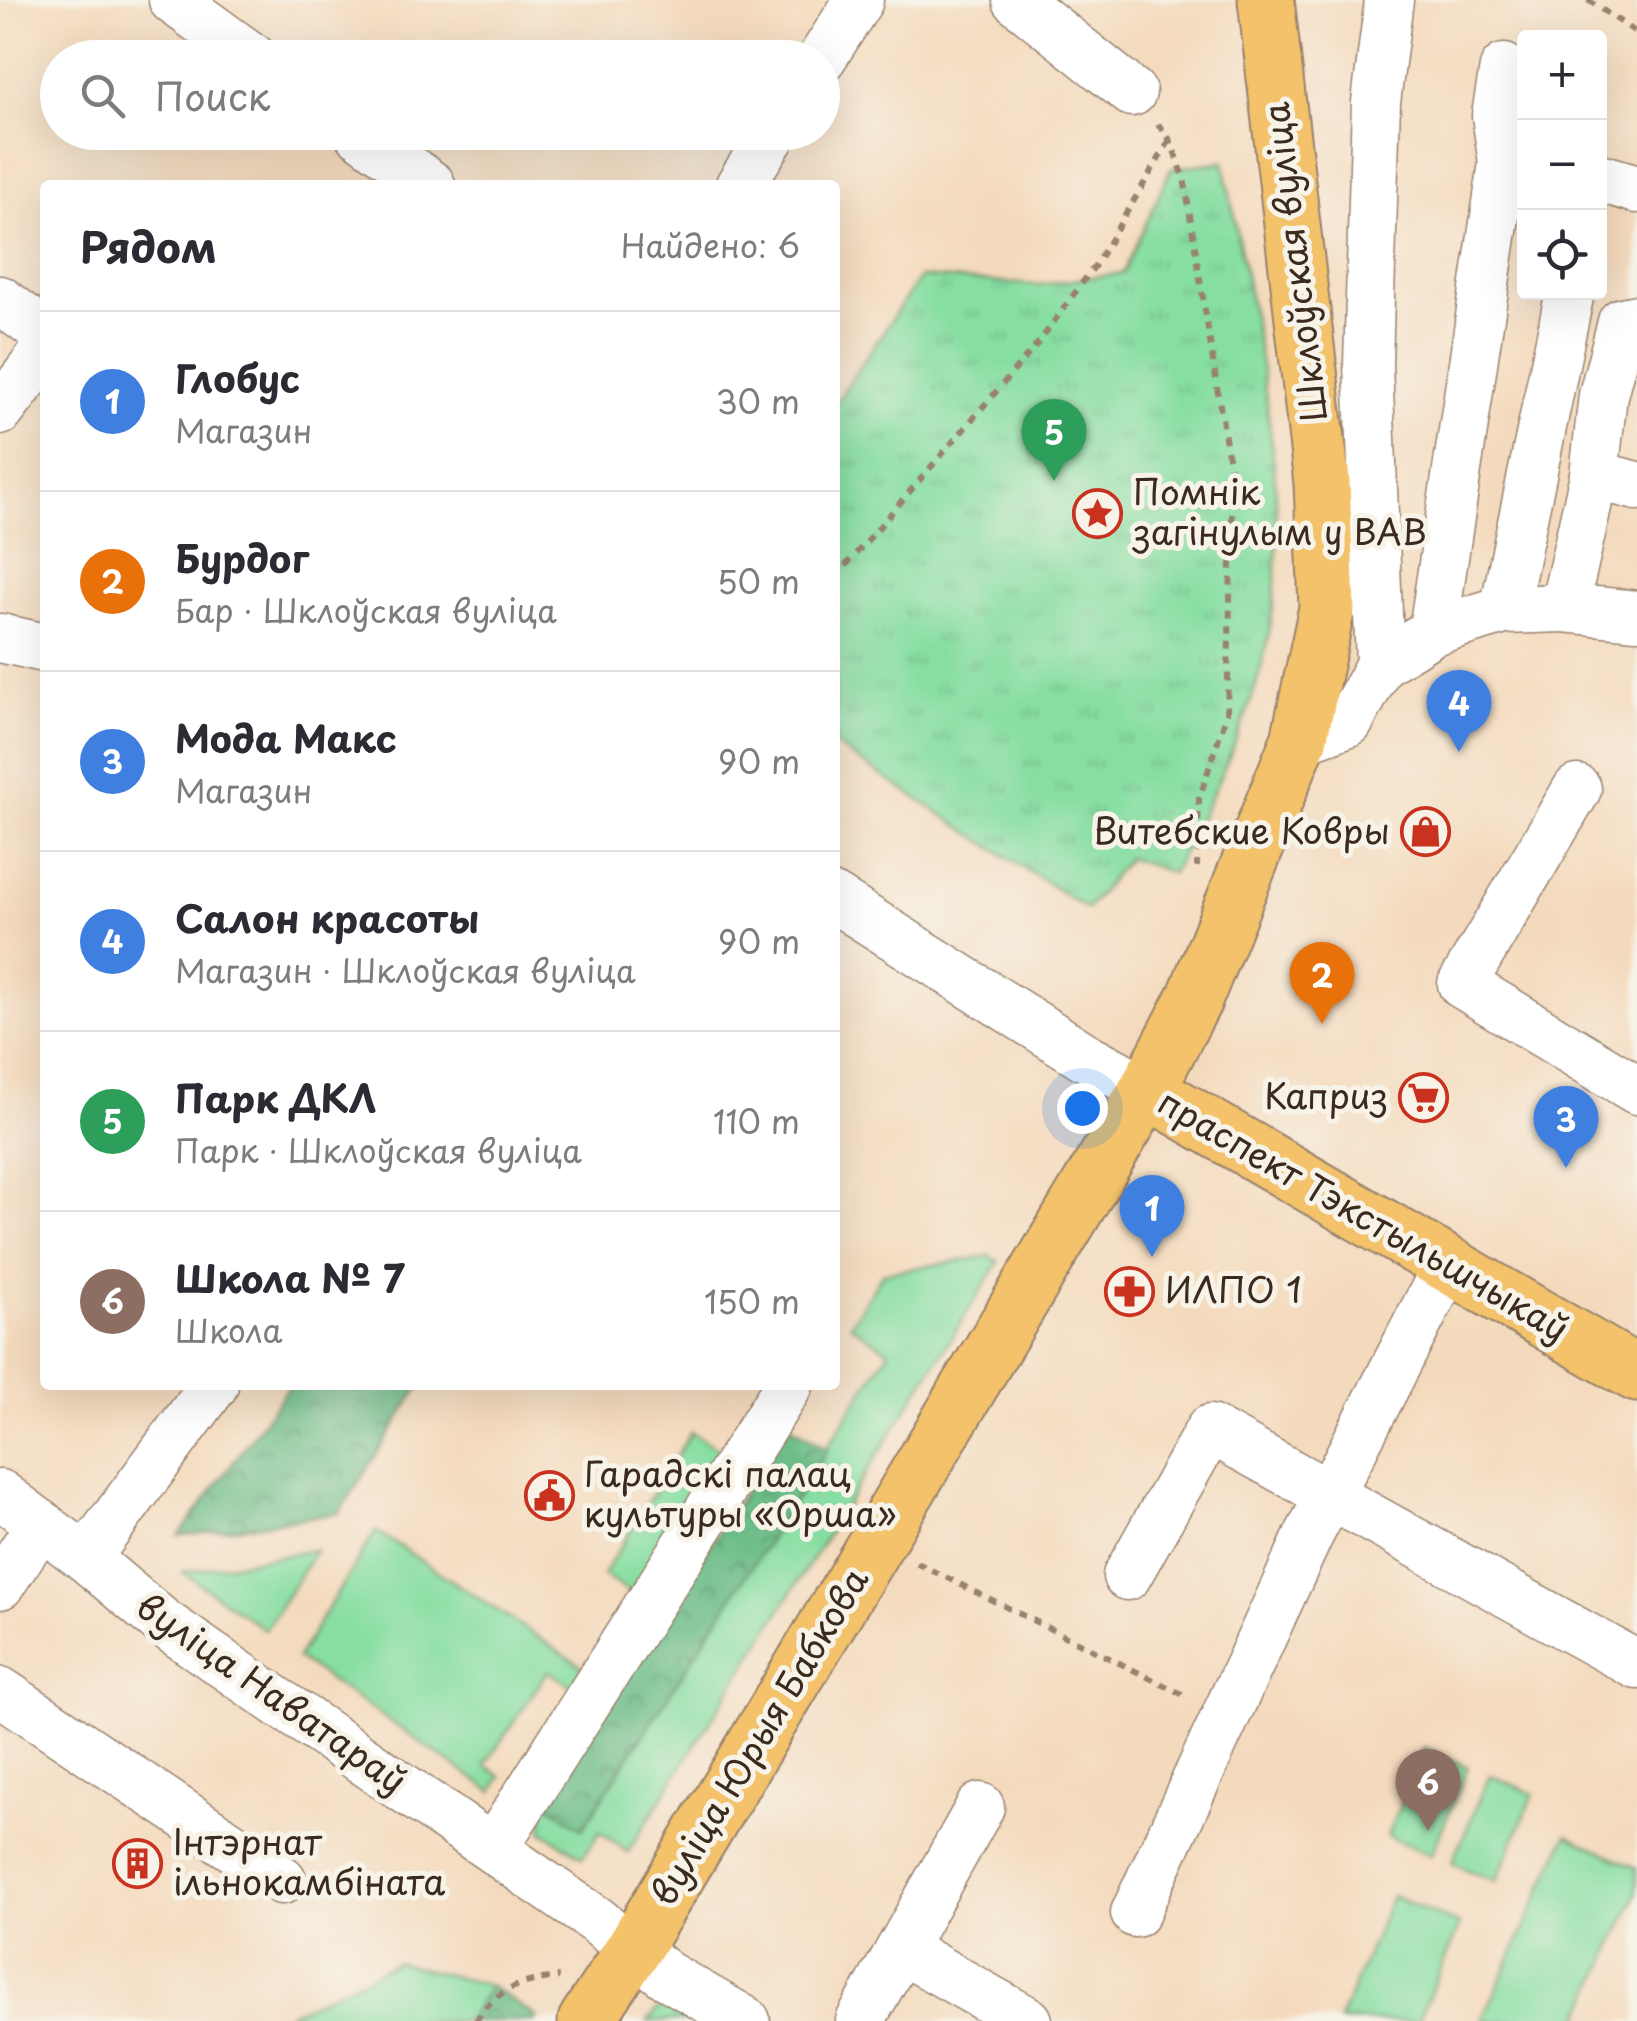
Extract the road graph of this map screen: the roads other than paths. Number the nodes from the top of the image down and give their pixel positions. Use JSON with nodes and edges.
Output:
{"nodes":[{"id":1,"x":173,"y":0,"type":"edge"},
{"id":2,"x":859,"y":0,"type":"edge"},
{"id":3,"x":1017,"y":0,"type":"edge"},
{"id":4,"x":1266,"y":0,"type":"edge"},
{"id":5,"x":1388,"y":0,"type":"edge"},
{"id":6,"x":228,"y":40,"type":"edge"},
{"id":7,"x":833,"y":40,"type":"edge"},
{"id":8,"x":1504,"y":68,"type":"dead end"},
{"id":9,"x":1132,"y":92,"type":"road end"},
{"id":10,"x":383,"y":150,"type":"edge"},
{"id":11,"x":762,"y":150,"type":"edge"},
{"id":12,"x":1514,"y":161,"type":"edge"},
{"id":13,"x":424,"y":180,"type":"edge"},
{"id":14,"x":743,"y":180,"type":"edge"},
{"id":15,"x":1607,"y":180,"type":"edge"},
{"id":16,"x":1637,"y":189,"type":"edge"},
{"id":17,"x":0,"y":300,"type":"edge"},
{"id":18,"x":1568,"y":300,"type":"edge"},
{"id":19,"x":1637,"y":319,"type":"edge"},
{"id":20,"x":40,"y":330,"type":"edge"},
{"id":21,"x":40,"y":359,"type":"edge"},
{"id":22,"x":1620,"y":401,"type":"edge"},
{"id":23,"x":0,"y":411,"type":"edge"},
{"id":24,"x":1616,"y":480,"type":"edge"},
{"id":25,"x":1564,"y":608,"type":"junction"},
{"id":26,"x":1504,"y":610,"type":"junction"},
{"id":27,"x":1637,"y":615,"type":"edge"},
{"id":28,"x":1432,"y":631,"type":"junction"},
{"id":29,"x":0,"y":638,"type":"edge"},
{"id":30,"x":40,"y":647,"type":"edge"},
{"id":31,"x":1380,"y":664,"type":"junction"},
{"id":32,"x":1299,"y":740,"type":"junction"},
{"id":33,"x":1577,"y":790,"type":"dead end"},
{"id":34,"x":840,"y":902,"type":"edge"},
{"id":35,"x":1147,"y":1090,"type":"junction"},
{"id":36,"x":1637,"y":1090,"type":"edge"},
{"id":37,"x":1448,"y":1264,"type":"junction"},
{"id":38,"x":1637,"y":1374,"type":"edge"},
{"id":39,"x":210,"y":1390,"type":"edge"},
{"id":40,"x":786,"y":1390,"type":"edge"},
{"id":41,"x":0,"y":1494,"type":"edge"},
{"id":42,"x":1330,"y":1494,"type":"junction"},
{"id":43,"x":41,"y":1524,"type":"junction"},
{"id":44,"x":86,"y":1558,"type":"junction"},
{"id":45,"x":1128,"y":1576,"type":"dead end"},
{"id":46,"x":0,"y":1584,"type":"edge"},
{"id":47,"x":1637,"y":1665,"type":"edge"},
{"id":48,"x":0,"y":1691,"type":"edge"},
{"id":49,"x":980,"y":1808,"type":"dead end"},
{"id":50,"x":493,"y":1849,"type":"junction"},
{"id":51,"x":282,"y":1880,"type":"dead end"},
{"id":52,"x":1135,"y":1913,"type":"dead end"},
{"id":53,"x":634,"y":1949,"type":"junction"},
{"id":54,"x":900,"y":1949,"type":"junction"},
{"id":55,"x":578,"y":1999,"type":"edge"},
{"id":56,"x":746,"y":2021,"type":"edge"},
{"id":57,"x":860,"y":2021,"type":"edge"},
{"id":58,"x":1028,"y":2021,"type":"edge"}],
"edges":[{"from":1,"to":6,"type":"street"},
{"from":2,"to":7,"type":"street"},
{"from":3,"to":9,"type":"street"},
{"from":4,"to":32,"type":"main road","name":"Шклоўская вуліца"},
{"from":5,"to":31,"type":"street"},
{"from":8,"to":12,"type":"street"},
{"from":10,"to":13,"type":"street"},
{"from":11,"to":14,"type":"street"},
{"from":12,"to":28,"type":"street"},
{"from":15,"to":16,"type":"street"},
{"from":17,"to":20,"type":"street"},
{"from":18,"to":26,"type":"street"},
{"from":19,"to":22,"type":"street"},
{"from":21,"to":23,"type":"street"},
{"from":22,"to":24,"type":"street"},
{"from":24,"to":25,"type":"street"},
{"from":25,"to":26,"type":"street"},
{"from":25,"to":27,"type":"street"},
{"from":26,"to":28,"type":"street"},
{"from":28,"to":31,"type":"street"},
{"from":29,"to":30,"type":"street"},
{"from":31,"to":32,"type":"street"},
{"from":32,"to":35,"type":"main road","name":"Шклоўская вуліца"},
{"from":33,"to":36,"type":"street"},
{"from":34,"to":35,"type":"street","name":"праспект Тэкстыльшчыкаў"},
{"from":35,"to":37,"type":"main road","name":"праспект Тэкстыльшчыкаў"},
{"from":35,"to":53,"type":"main road","name":"вуліца Юрыя Бабкова"},
{"from":37,"to":38,"type":"main road","name":"праспект Тэкстыльшчыкаў"},
{"from":37,"to":42,"type":"street"},
{"from":39,"to":44,"type":"street"},
{"from":40,"to":50,"type":"street"},
{"from":41,"to":43,"type":"street","name":"вуліца Наватараў"},
{"from":42,"to":45,"type":"street"},
{"from":42,"to":47,"type":"street"},
{"from":42,"to":52,"type":"street"},
{"from":43,"to":44,"type":"street","name":"вуліца Наватараў"},
{"from":43,"to":46,"type":"street"},
{"from":44,"to":50,"type":"street","name":"вуліца Наватараў"},
{"from":48,"to":51,"type":"street"},
{"from":49,"to":54,"type":"street"},
{"from":50,"to":53,"type":"street","name":"вуліца Наватараў"},
{"from":53,"to":55,"type":"main road","name":"вуліца Юрыя Бабкова"},
{"from":53,"to":56,"type":"street","name":"вуліца Наватараў"},
{"from":54,"to":57,"type":"street"},
{"from":54,"to":58,"type":"street"}]}
